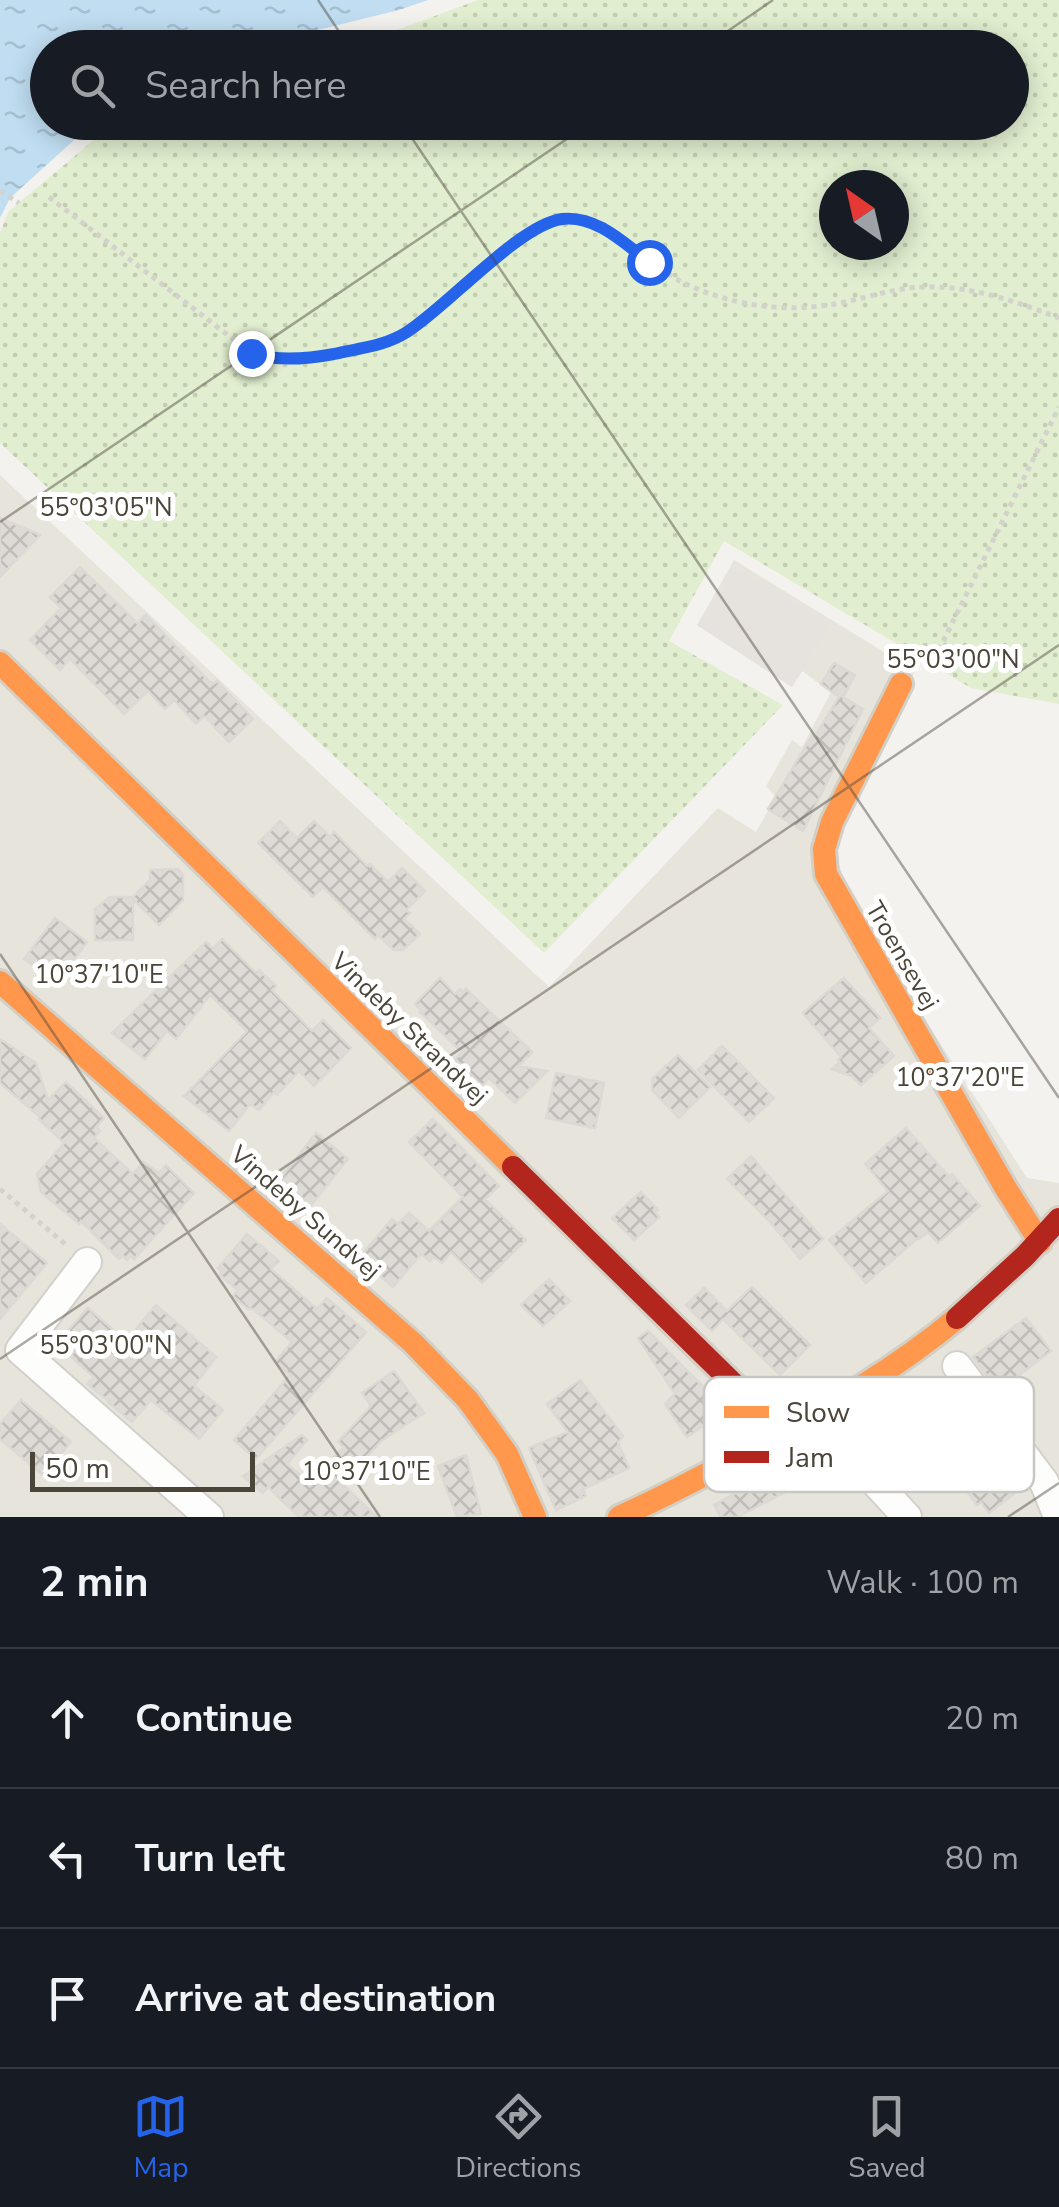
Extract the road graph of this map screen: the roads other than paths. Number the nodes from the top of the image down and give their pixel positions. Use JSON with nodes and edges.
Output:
{"nodes":[{"id":1,"x":0,"y":663,"type":"edge"},
{"id":2,"x":902,"y":684,"type":"road end"},
{"id":3,"x":0,"y":982,"type":"edge"},
{"id":4,"x":1059,"y":1219,"type":"edge"},
{"id":5,"x":1040,"y":1242,"type":"junction"},
{"id":6,"x":87,"y":1262,"type":"road end"},
{"id":7,"x":957,"y":1366,"type":"dead end"},
{"id":8,"x":727,"y":1377,"type":"edge"},
{"id":9,"x":875,"y":1377,"type":"edge"},
{"id":10,"x":965,"y":1377,"type":"edge"},
{"id":11,"x":1034,"y":1469,"type":"edge"},
{"id":12,"x":704,"y":1476,"type":"edge"},
{"id":13,"x":886,"y":1492,"type":"edge"},
{"id":14,"x":1051,"y":1511,"type":"edge"},
{"id":15,"x":210,"y":1517,"type":"edge"},
{"id":16,"x":535,"y":1517,"type":"edge"},
{"id":17,"x":618,"y":1517,"type":"edge"},
{"id":18,"x":907,"y":1517,"type":"edge"}],
"edges":[{"from":1,"to":8,"type":"street","name":"Vindeby Strandvej"},
{"from":2,"to":5,"type":"street","name":"Troensevej"},
{"from":3,"to":16,"type":"street","name":"Vindeby Sundvej"},
{"from":4,"to":5,"type":"street"},
{"from":5,"to":9,"type":"street"},
{"from":6,"to":15,"type":"street"},
{"from":7,"to":10,"type":"street"},
{"from":11,"to":14,"type":"street"},
{"from":12,"to":17,"type":"street"},
{"from":13,"to":18,"type":"street"}]}
